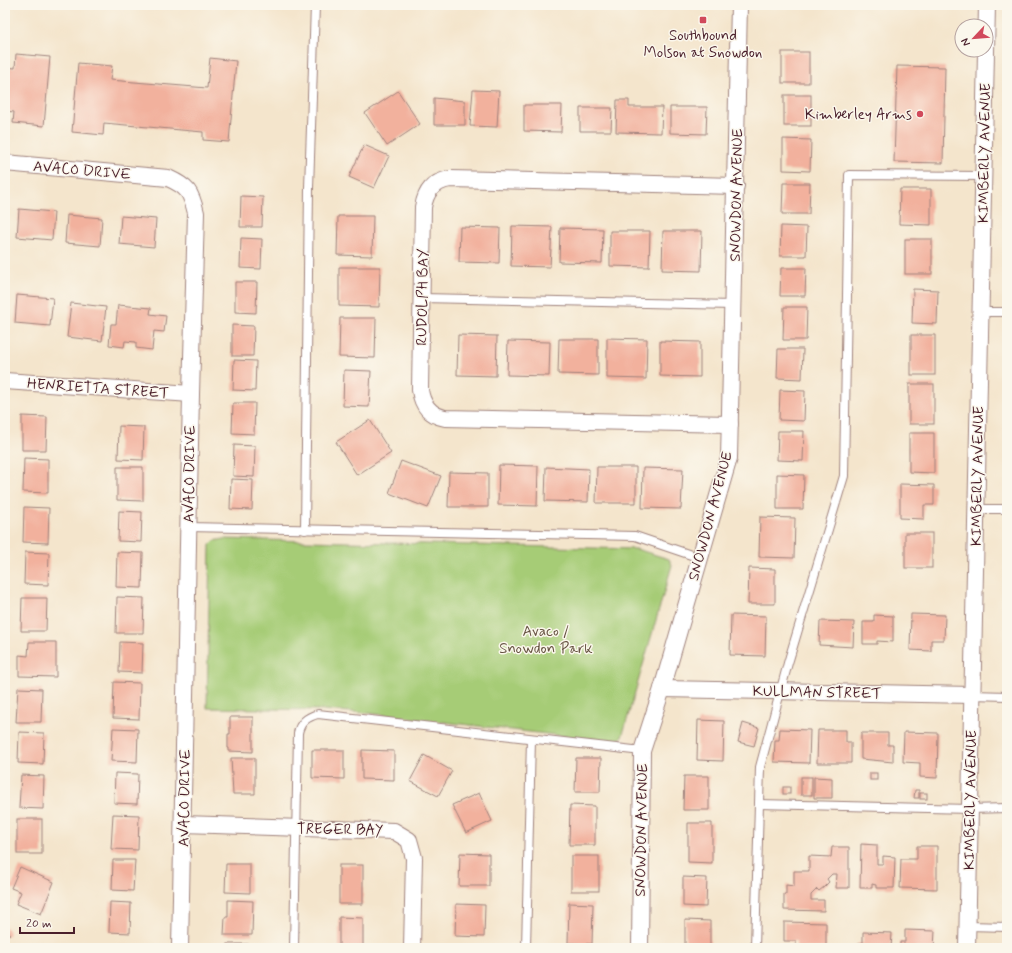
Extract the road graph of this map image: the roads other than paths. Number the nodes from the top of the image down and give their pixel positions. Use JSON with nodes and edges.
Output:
{"nodes":[{"id":1,"x":315,"y":5,"type":"edge"},
{"id":2,"x":739,"y":5,"type":"edge"},
{"id":3,"x":987,"y":5,"type":"edge"},
{"id":4,"x":5,"y":163,"type":"edge"},
{"id":5,"x":984,"y":176,"type":"junction"},
{"id":6,"x":736,"y":186,"type":"junction"},
{"id":7,"x":422,"y":298,"type":"junction"},
{"id":8,"x":733,"y":305,"type":"junction"},
{"id":9,"x":981,"y":312,"type":"junction"},
{"id":10,"x":1007,"y":312,"type":"edge"},
{"id":11,"x":5,"y":381,"type":"edge"},
{"id":12,"x":191,"y":394,"type":"junction"},
{"id":13,"x":730,"y":424,"type":"junction"},
{"id":14,"x":976,"y":509,"type":"junction"},
{"id":15,"x":1007,"y":509,"type":"edge"},
{"id":16,"x":188,"y":527,"type":"junction"},
{"id":17,"x":305,"y":530,"type":"junction"},
{"id":18,"x":700,"y":558,"type":"junction"},
{"id":19,"x":662,"y":688,"type":"junction"},
{"id":20,"x":781,"y":692,"type":"junction"},
{"id":21,"x":972,"y":695,"type":"junction"},
{"id":22,"x":1007,"y":696,"type":"edge"},
{"id":23,"x":531,"y":739,"type":"junction"},
{"id":24,"x":642,"y":751,"type":"junction"},
{"id":25,"x":759,"y":804,"type":"junction"},
{"id":26,"x":1007,"y":808,"type":"edge"},
{"id":27,"x":970,"y":809,"type":"junction"},
{"id":28,"x":183,"y":824,"type":"junction"},
{"id":29,"x":297,"y":829,"type":"junction"},
{"id":30,"x":968,"y":926,"type":"junction"},
{"id":31,"x":1007,"y":927,"type":"edge"},
{"id":32,"x":180,"y":948,"type":"edge"},
{"id":33,"x":294,"y":948,"type":"edge"},
{"id":34,"x":412,"y":948,"type":"edge"},
{"id":35,"x":526,"y":948,"type":"edge"},
{"id":36,"x":640,"y":948,"type":"edge"},
{"id":37,"x":755,"y":948,"type":"edge"},
{"id":38,"x":967,"y":948,"type":"edge"}],
"edges":[{"from":1,"to":17,"type":"lane"},
{"from":2,"to":6,"type":"street","name":"SNOWDON AVENUE"},
{"from":3,"to":5,"type":"street","name":"KIMBERLY AVENUE"},
{"from":4,"to":12,"type":"street","name":"AVACO DRIVE"},
{"from":5,"to":9,"type":"street","name":"KIMBERLY AVENUE"},
{"from":5,"to":20,"type":"lane"},
{"from":6,"to":7,"type":"street","name":"RUDOLPH BAY"},
{"from":6,"to":8,"type":"street","name":"SNOWDON AVENUE"},
{"from":7,"to":8,"type":"lane"},
{"from":7,"to":13,"type":"street","name":"RUDOLPH BAY"},
{"from":8,"to":13,"type":"street","name":"SNOWDON AVENUE"},
{"from":9,"to":10,"type":"lane"},
{"from":9,"to":14,"type":"street","name":"KIMBERLY AVENUE"},
{"from":11,"to":12,"type":"street","name":"HENRIETTA STREET"},
{"from":12,"to":16,"type":"street","name":"AVACO DRIVE"},
{"from":13,"to":18,"type":"street","name":"SNOWDON AVENUE"},
{"from":14,"to":15,"type":"lane"},
{"from":14,"to":21,"type":"street","name":"KIMBERLY AVENUE"},
{"from":16,"to":17,"type":"lane"},
{"from":16,"to":28,"type":"street","name":"AVACO DRIVE"},
{"from":17,"to":18,"type":"lane"},
{"from":18,"to":19,"type":"street","name":"SNOWDON AVENUE"},
{"from":19,"to":20,"type":"street","name":"KULLMAN STREET"},
{"from":19,"to":24,"type":"street","name":"SNOWDON AVENUE"},
{"from":20,"to":21,"type":"street","name":"KULLMAN STREET"},
{"from":20,"to":25,"type":"lane"},
{"from":21,"to":22,"type":"lane"},
{"from":21,"to":27,"type":"street","name":"KIMBERLY AVENUE"},
{"from":23,"to":24,"type":"lane"},
{"from":23,"to":29,"type":"lane"},
{"from":23,"to":35,"type":"lane"},
{"from":24,"to":36,"type":"street","name":"SNOWDON AVENUE"},
{"from":25,"to":27,"type":"lane"},
{"from":25,"to":37,"type":"lane"},
{"from":26,"to":27,"type":"lane"},
{"from":27,"to":30,"type":"street","name":"KIMBERLY AVENUE"},
{"from":28,"to":29,"type":"street","name":"TREGER BAY"},
{"from":28,"to":32,"type":"street","name":"AVACO DRIVE"},
{"from":29,"to":33,"type":"lane"},
{"from":29,"to":34,"type":"street","name":"TREGER BAY"},
{"from":30,"to":31,"type":"lane"},
{"from":30,"to":38,"type":"street","name":"KIMBERLY AVENUE"}]}
